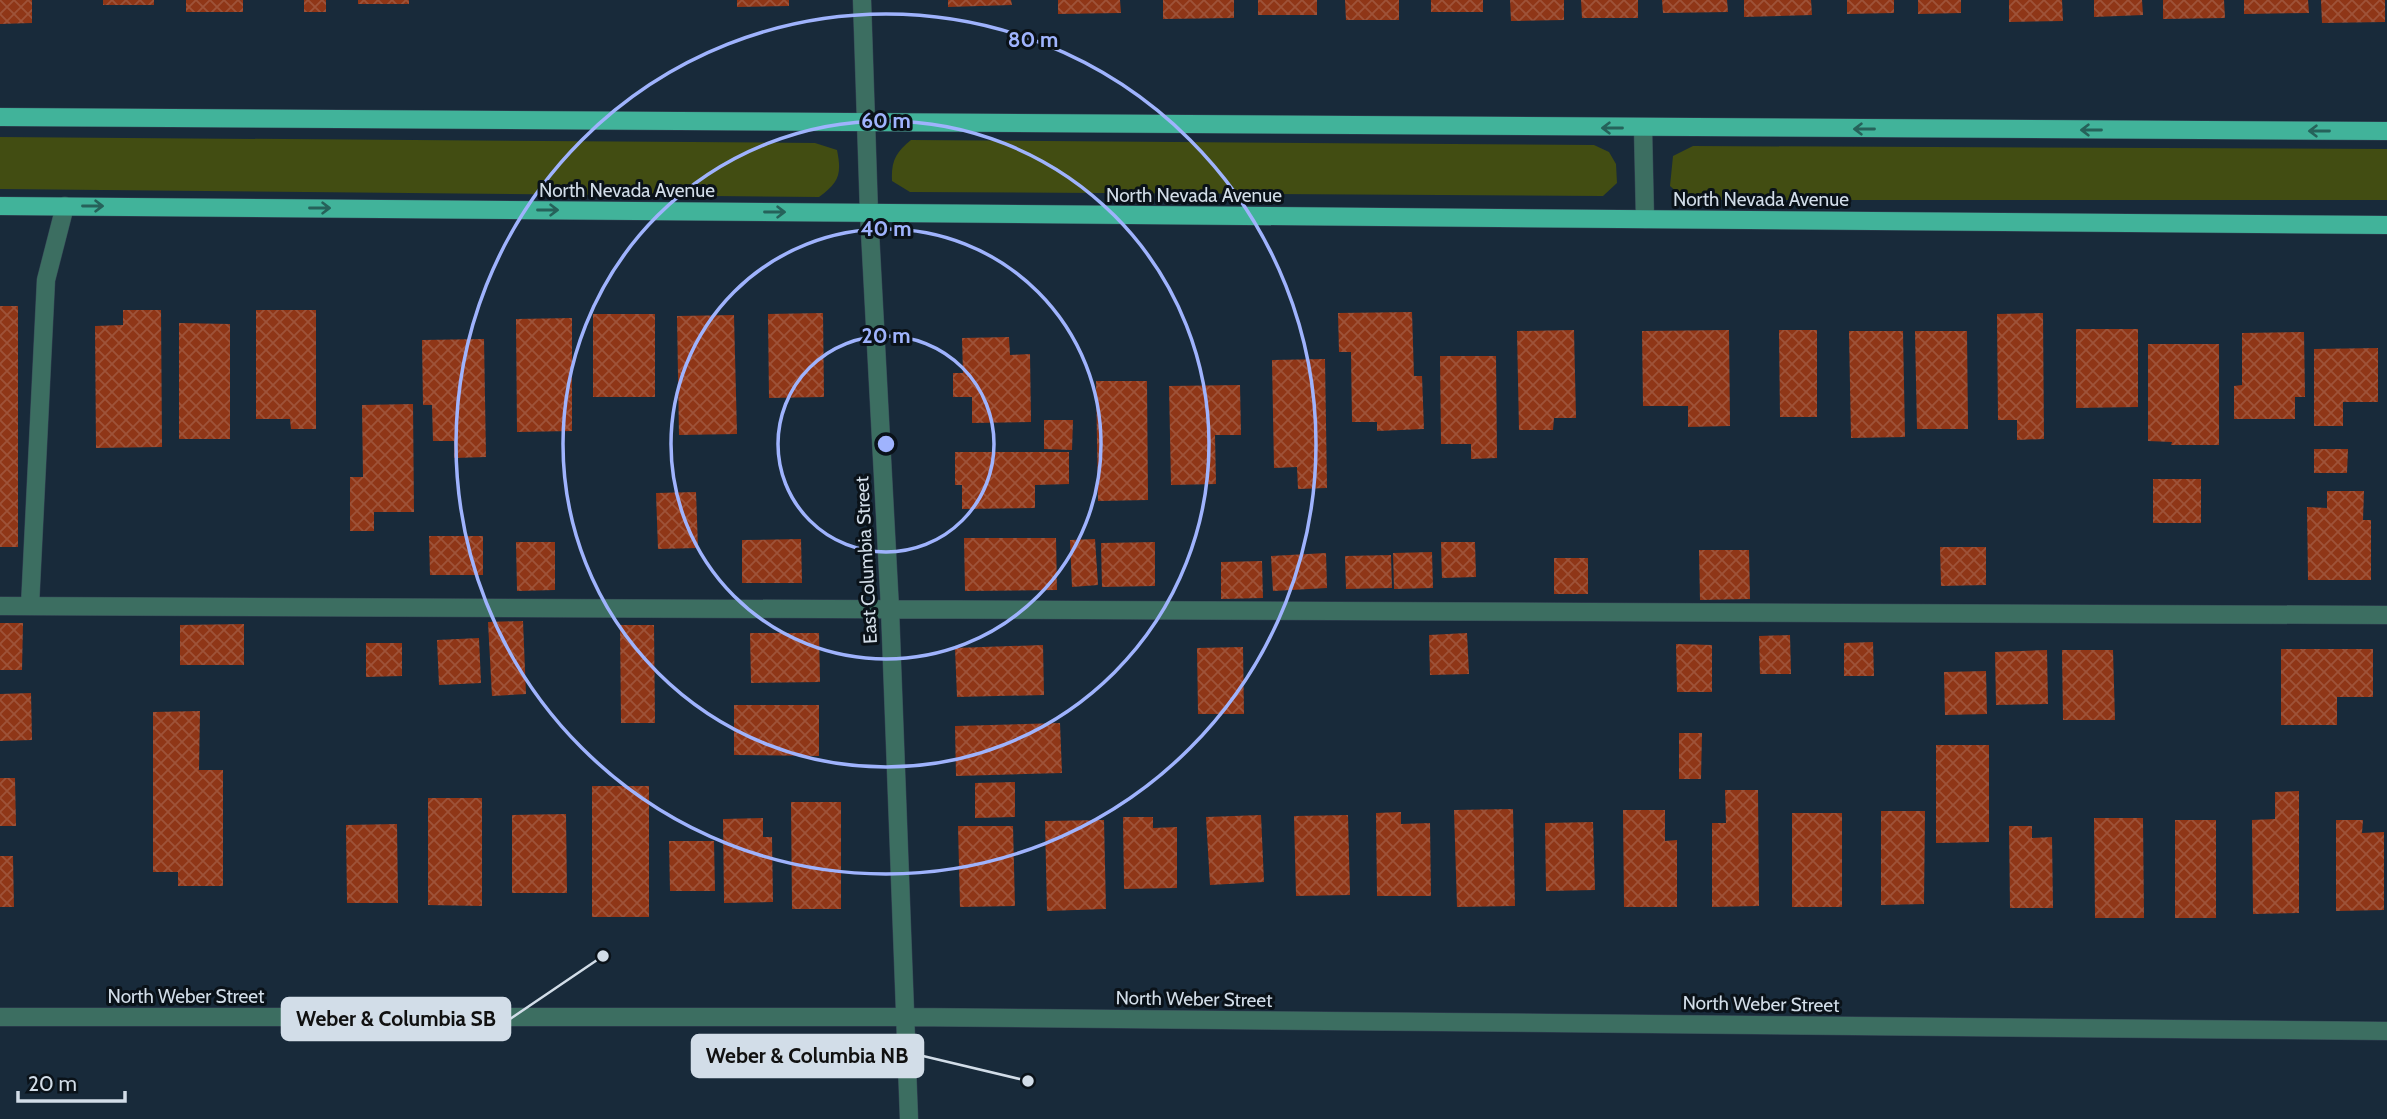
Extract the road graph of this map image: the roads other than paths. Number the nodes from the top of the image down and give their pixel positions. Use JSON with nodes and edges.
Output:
{"nodes":[{"id":1,"x":862,"y":0,"type":"edge"},
{"id":2,"x":0,"y":117,"type":"edge"},
{"id":3,"x":865,"y":123,"type":"junction"},
{"id":4,"x":1643,"y":128,"type":"junction"},
{"id":5,"x":2387,"y":131,"type":"edge"},
{"id":6,"x":0,"y":206,"type":"edge"},
{"id":7,"x":65,"y":206,"type":"junction"},
{"id":8,"x":869,"y":213,"type":"junction"},
{"id":9,"x":1645,"y":219,"type":"junction"},
{"id":10,"x":2387,"y":225,"type":"edge"},
{"id":11,"x":0,"y":606,"type":"edge"},
{"id":12,"x":30,"y":606,"type":"junction"},
{"id":13,"x":890,"y":609,"type":"junction"},
{"id":14,"x":2387,"y":615,"type":"edge"},
{"id":15,"x":0,"y":1017,"type":"edge"},
{"id":16,"x":906,"y":1017,"type":"junction"},
{"id":17,"x":2387,"y":1031,"type":"edge"},
{"id":18,"x":909,"y":1119,"type":"edge"}],
"edges":[{"from":1,"to":3,"type":"street","name":"East Columbia Street"},
{"from":2,"to":3,"type":"main road"},
{"from":4,"to":3,"type":"main road","one_way":true},
{"from":3,"to":8,"type":"street","name":"East Columbia Street"},
{"from":5,"to":4,"type":"main road","one_way":true},
{"from":4,"to":9,"type":"street"},
{"from":6,"to":7,"type":"main road","name":"North Nevada Avenue"},
{"from":7,"to":8,"type":"main road","name":"North Nevada Avenue","one_way":true},
{"from":7,"to":12,"type":"street"},
{"from":8,"to":9,"type":"main road","name":"North Nevada Avenue"},
{"from":8,"to":13,"type":"street","name":"East Columbia Street"},
{"from":9,"to":10,"type":"main road","name":"North Nevada Avenue"},
{"from":11,"to":12,"type":"street"},
{"from":12,"to":13,"type":"street"},
{"from":13,"to":14,"type":"street"},
{"from":13,"to":16,"type":"street","name":"East Columbia Street"},
{"from":15,"to":16,"type":"street","name":"North Weber Street"},
{"from":16,"to":17,"type":"street","name":"North Weber Street"},
{"from":16,"to":18,"type":"street","name":"East Columbia Street"}]}
